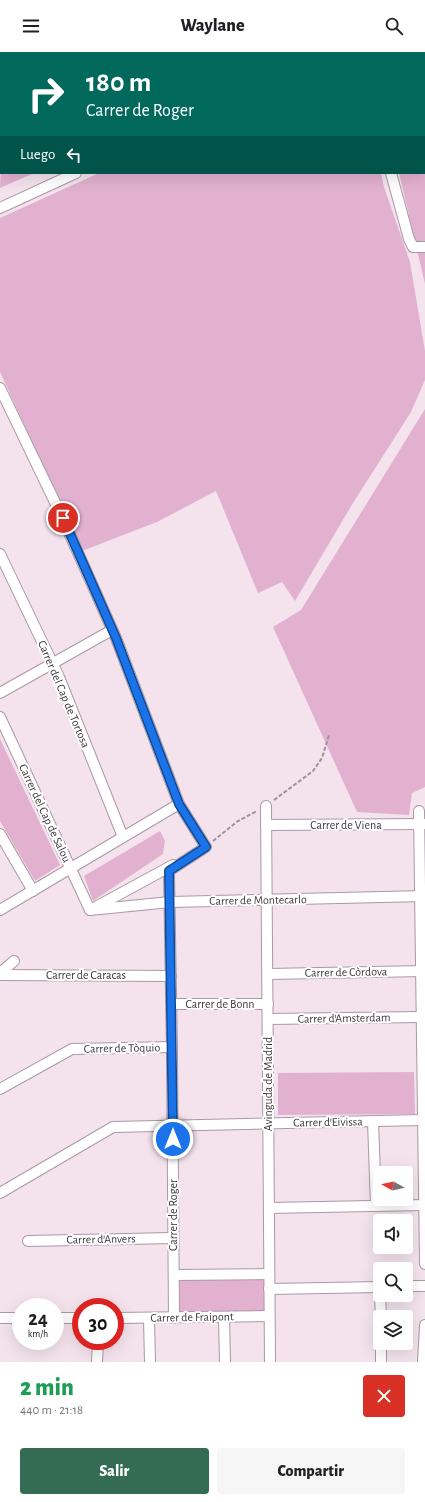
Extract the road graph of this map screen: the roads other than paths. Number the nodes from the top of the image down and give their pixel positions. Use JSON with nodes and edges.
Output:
{"nodes":[{"id":1,"x":74,"y":174,"type":"edge"},
{"id":2,"x":391,"y":174,"type":"edge"},
{"id":3,"x":0,"y":208,"type":"edge"},
{"id":4,"x":425,"y":247,"type":"edge"},
{"id":5,"x":0,"y":388,"type":"edge"},
{"id":6,"x":0,"y":554,"type":"edge"},
{"id":7,"x":112,"y":630,"type":"junction"},
{"id":8,"x":53,"y":663,"type":"junction"},
{"id":9,"x":0,"y":693,"type":"edge"},
{"id":10,"x":0,"y":716,"type":"edge"},
{"id":11,"x":179,"y":804,"type":"junction"},
{"id":12,"x":266,"y":806,"type":"road end"},
{"id":13,"x":419,"y":811,"type":"dead end"},
{"id":14,"x":422,"y":824,"type":"edge"},
{"id":15,"x":266,"y":826,"type":"junction"},
{"id":16,"x":0,"y":834,"type":"edge"},
{"id":17,"x":123,"y":837,"type":"junction"},
{"id":18,"x":206,"y":847,"type":"junction"},
{"id":19,"x":71,"y":868,"type":"junction"},
{"id":20,"x":33,"y":890,"type":"junction"},
{"id":21,"x":422,"y":896,"type":"edge"},
{"id":22,"x":267,"y":900,"type":"junction"},
{"id":23,"x":170,"y":902,"type":"junction"},
{"id":24,"x":0,"y":910,"type":"edge"},
{"id":25,"x":90,"y":910,"type":"junction"},
{"id":26,"x":14,"y":961,"type":"dead end"},
{"id":27,"x":423,"y":971,"type":"edge"},
{"id":28,"x":0,"y":974,"type":"edge"},
{"id":29,"x":268,"y":974,"type":"junction"},
{"id":30,"x":171,"y":976,"type":"junction"},
{"id":31,"x":172,"y":1004,"type":"junction"},
{"id":32,"x":268,"y":1004,"type":"junction"},
{"id":33,"x":421,"y":1018,"type":"junction"},
{"id":34,"x":268,"y":1020,"type":"junction"},
{"id":35,"x":172,"y":1046,"type":"junction"},
{"id":36,"x":423,"y":1048,"type":"edge"},
{"id":37,"x":0,"y":1089,"type":"edge"},
{"id":38,"x":424,"y":1098,"type":"edge"},
{"id":39,"x":422,"y":1120,"type":"junction"},
{"id":40,"x":373,"y":1121,"type":"junction"},
{"id":41,"x":268,"y":1124,"type":"junction"},
{"id":42,"x":173,"y":1125,"type":"junction"},
{"id":43,"x":424,"y":1147,"type":"edge"},
{"id":44,"x":375,"y":1166,"type":"edge"},
{"id":45,"x":0,"y":1193,"type":"edge"},
{"id":46,"x":413,"y":1205,"type":"edge"},
{"id":47,"x":424,"y":1205,"type":"junction"},
{"id":48,"x":376,"y":1206,"type":"edge"},
{"id":49,"x":269,"y":1208,"type":"junction"},
{"id":50,"x":174,"y":1238,"type":"junction"},
{"id":51,"x":425,"y":1240,"type":"edge"},
{"id":52,"x":28,"y":1241,"type":"dead end"},
{"id":53,"x":425,"y":1264,"type":"edge"},
{"id":54,"x":269,"y":1274,"type":"junction"},
{"id":55,"x":174,"y":1275,"type":"junction"},
{"id":56,"x":413,"y":1286,"type":"edge"},
{"id":57,"x":425,"y":1286,"type":"edge"},
{"id":58,"x":373,"y":1287,"type":"edge"},
{"id":59,"x":269,"y":1289,"type":"junction"},
{"id":60,"x":269,"y":1316,"type":"junction"},
{"id":61,"x":224,"y":1317,"type":"junction"},
{"id":62,"x":0,"y":1318,"type":"edge"},
{"id":63,"x":12,"y":1318,"type":"edge"},
{"id":64,"x":124,"y":1318,"type":"edge"},
{"id":65,"x":150,"y":1318,"type":"junction"},
{"id":66,"x":174,"y":1318,"type":"junction"},
{"id":67,"x":424,"y":1332,"type":"edge"},
{"id":68,"x":98,"y":1350,"type":"edge"},
{"id":69,"x":381,"y":1350,"type":"edge"},
{"id":70,"x":98,"y":1362,"type":"edge"},
{"id":71,"x":150,"y":1362,"type":"edge"},
{"id":72,"x":225,"y":1362,"type":"edge"},
{"id":73,"x":270,"y":1362,"type":"edge"},
{"id":74,"x":381,"y":1362,"type":"edge"},
{"id":75,"x":423,"y":1362,"type":"edge"}],
"edges":[{"from":1,"to":3,"type":"street"},
{"from":2,"to":4,"type":"street"},
{"from":5,"to":7,"type":"street"},
{"from":6,"to":8,"type":"street","name":"Carrer del Cap de Tortosa"},
{"from":7,"to":8,"type":"street"},
{"from":7,"to":11,"type":"street"},
{"from":8,"to":9,"type":"street"},
{"from":8,"to":17,"type":"street","name":"Carrer del Cap de Tortosa"},
{"from":10,"to":19,"type":"street","name":"Carrer del Cap de Salou"},
{"from":11,"to":17,"type":"street"},
{"from":11,"to":18,"type":"street"},
{"from":12,"to":15,"type":"street","name":"Avinguda de Madrid"},
{"from":13,"to":14,"type":"street"},
{"from":14,"to":15,"type":"street","name":"Carrer de Viena"},
{"from":14,"to":21,"type":"street"},
{"from":15,"to":22,"type":"street","name":"Avinguda de Madrid"},
{"from":16,"to":20,"type":"street"},
{"from":17,"to":19,"type":"street"},
{"from":18,"to":23,"type":"street","name":"Carrer de Roger"},
{"from":18,"to":25,"type":"street"},
{"from":19,"to":20,"type":"street"},
{"from":19,"to":25,"type":"street","name":"Carrer del Cap de Salou"},
{"from":20,"to":24,"type":"street"},
{"from":21,"to":22,"type":"street","name":"Carrer de Montecarlo"},
{"from":21,"to":27,"type":"street"},
{"from":22,"to":23,"type":"street","name":"Carrer de Montecarlo"},
{"from":22,"to":29,"type":"street","name":"Avinguda de Madrid"},
{"from":23,"to":25,"type":"street","name":"Carrer de Montecarlo"},
{"from":23,"to":30,"type":"street","name":"Carrer de Roger"},
{"from":26,"to":28,"type":"street"},
{"from":27,"to":29,"type":"street","name":"Carrer de Còrdova"},
{"from":27,"to":33,"type":"street"},
{"from":28,"to":30,"type":"street","name":"Carrer de Caracas"},
{"from":29,"to":32,"type":"street","name":"Avinguda de Madrid"},
{"from":30,"to":31,"type":"street","name":"Carrer de Roger"},
{"from":31,"to":32,"type":"street","name":"Carrer de Bonn"},
{"from":31,"to":35,"type":"street","name":"Carrer de Roger"},
{"from":32,"to":34,"type":"street","name":"Avinguda de Madrid"},
{"from":33,"to":34,"type":"street","name":"Carrer d'Amsterdam"},
{"from":33,"to":36,"type":"street"},
{"from":34,"to":41,"type":"street","name":"Avinguda de Madrid"},
{"from":35,"to":37,"type":"street","name":"Carrer de Tòquio"},
{"from":35,"to":42,"type":"street","name":"Carrer de Roger"},
{"from":36,"to":38,"type":"street"},
{"from":38,"to":39,"type":"street"},
{"from":39,"to":40,"type":"street","name":"Carrer d'Eivissa"},
{"from":39,"to":43,"type":"street"},
{"from":40,"to":41,"type":"street","name":"Carrer d'Eivissa"},
{"from":40,"to":44,"type":"street"},
{"from":41,"to":42,"type":"street","name":"Carrer d'Eivissa"},
{"from":41,"to":49,"type":"street","name":"Avinguda de Madrid"},
{"from":42,"to":45,"type":"street","name":"Carrer d'Eivissa"},
{"from":42,"to":50,"type":"street","name":"Carrer de Roger"},
{"from":43,"to":47,"type":"street"},
{"from":46,"to":47,"type":"street"},
{"from":47,"to":51,"type":"street"},
{"from":48,"to":49,"type":"street"},
{"from":49,"to":54,"type":"street","name":"Avinguda de Madrid"},
{"from":50,"to":52,"type":"street","name":"Carrer d'Anvers"},
{"from":50,"to":55,"type":"street","name":"Carrer de Roger"},
{"from":51,"to":53,"type":"street"},
{"from":54,"to":55,"type":"street"},
{"from":54,"to":59,"type":"street","name":"Avinguda de Madrid"},
{"from":55,"to":66,"type":"street","name":"Carrer de Roger"},
{"from":56,"to":57,"type":"street"},
{"from":58,"to":59,"type":"street"},
{"from":59,"to":60,"type":"street","name":"Avinguda de Madrid"},
{"from":60,"to":61,"type":"street","name":"Carrer de Fraipont"},
{"from":60,"to":73,"type":"street","name":"Avinguda de Madrid"},
{"from":61,"to":66,"type":"street","name":"Carrer de Fraipont"},
{"from":61,"to":72,"type":"street"},
{"from":62,"to":63,"type":"street"},
{"from":64,"to":65,"type":"street","name":"Carrer de Fraipont"},
{"from":65,"to":66,"type":"street","name":"Carrer de Fraipont"},
{"from":65,"to":71,"type":"street"},
{"from":67,"to":75,"type":"street"},
{"from":68,"to":70,"type":"street"},
{"from":69,"to":74,"type":"street"}]}
